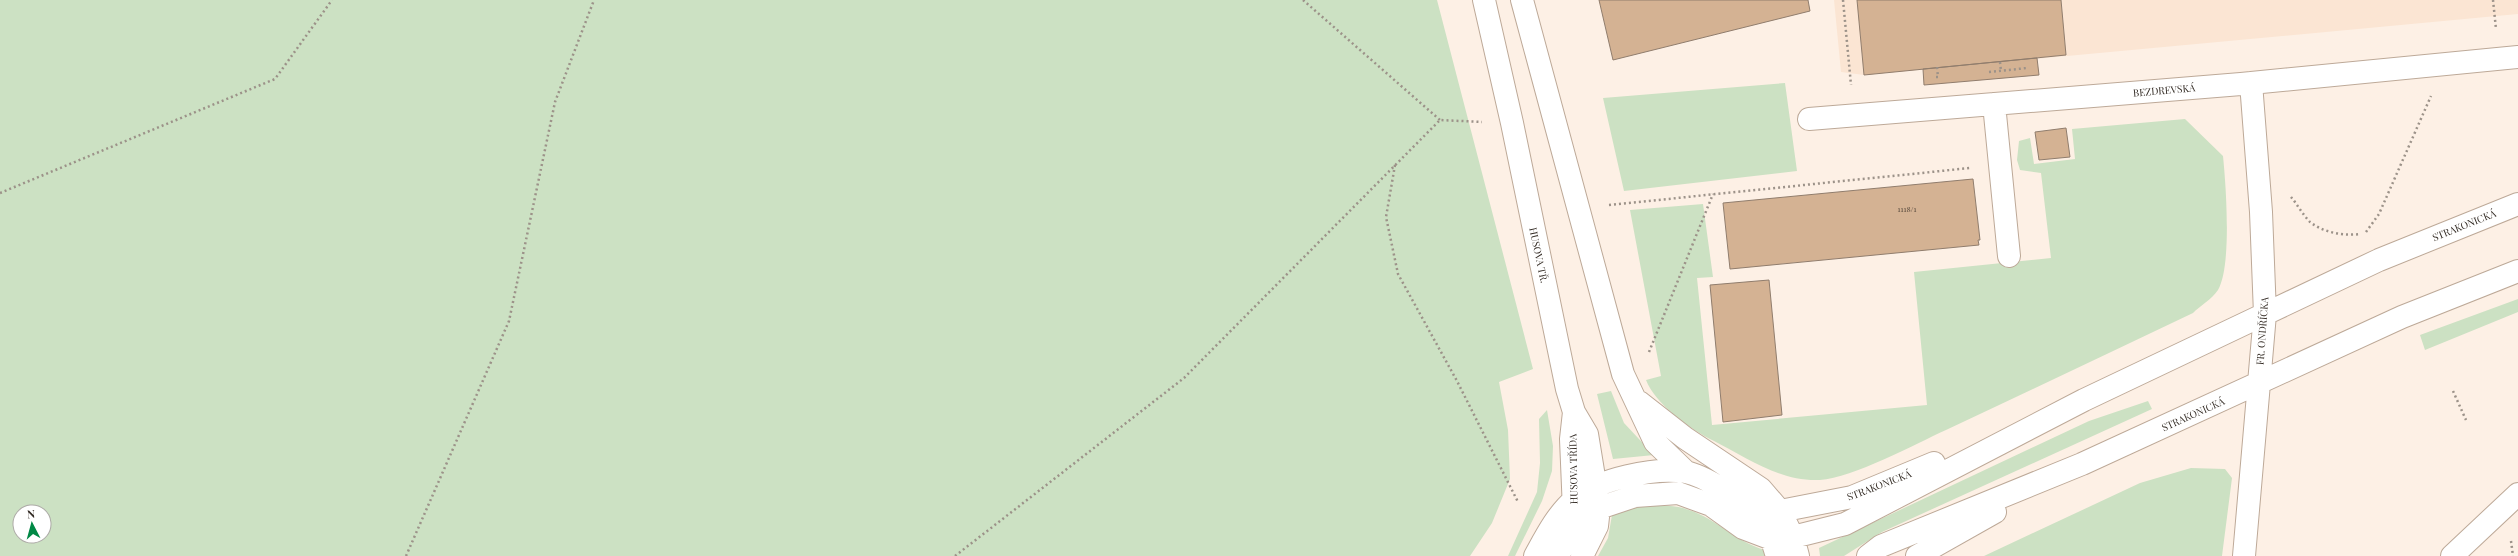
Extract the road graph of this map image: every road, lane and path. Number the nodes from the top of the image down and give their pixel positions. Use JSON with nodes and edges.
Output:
{"nodes":[{"id":1,"x":332,"y":0,"type":"edge"},
{"id":2,"x":594,"y":0,"type":"edge"},
{"id":3,"x":1303,"y":0,"type":"edge"},
{"id":4,"x":1484,"y":0,"type":"edge"},
{"id":5,"x":1522,"y":0,"type":"edge"},
{"id":6,"x":1843,"y":0,"type":"edge"},
{"id":7,"x":2493,"y":0,"type":"edge"},
{"id":8,"x":2495,"y":16,"type":"dead end"},
{"id":9,"x":2518,"y":57,"type":"edge"},
{"id":10,"x":2000,"y":62,"type":"dead end"},
{"id":11,"x":2435,"y":65,"type":"junction"},
{"id":12,"x":1937,"y":67,"type":"dead end"},
{"id":13,"x":1931,"y":77,"type":"dead end"},
{"id":14,"x":2002,"y":78,"type":"dead end"},
{"id":15,"x":2251,"y":83,"type":"junction"},
{"id":16,"x":1994,"y":104,"type":"junction"},
{"id":17,"x":1853,"y":116,"type":"junction"},
{"id":18,"x":1809,"y":119,"type":"dead end"},
{"id":19,"x":1440,"y":120,"type":"junction"},
{"id":20,"x":1512,"y":123,"type":"junction"},
{"id":21,"x":1395,"y":165,"type":"junction"},
{"id":22,"x":2000,"y":165,"type":"junction"},
{"id":23,"x":2286,"y":191,"type":"dead end"},
{"id":24,"x":0,"y":194,"type":"edge"},
{"id":25,"x":1713,"y":194,"type":"junction"},
{"id":26,"x":2518,"y":204,"type":"edge"},
{"id":27,"x":1578,"y":208,"type":"junction"},
{"id":28,"x":2365,"y":233,"type":"junction"},
{"id":29,"x":2368,"y":238,"type":"dead end"},
{"id":30,"x":2009,"y":256,"type":"dead end"},
{"id":31,"x":2518,"y":271,"type":"edge"},
{"id":32,"x":2265,"y":314,"type":"junction"},
{"id":33,"x":1648,"y":355,"type":"dead end"},
{"id":34,"x":2258,"y":385,"type":"junction"},
{"id":35,"x":2453,"y":391,"type":"dead end"},
{"id":36,"x":1637,"y":400,"type":"junction"},
{"id":37,"x":2084,"y":400,"type":"junction"},
{"id":38,"x":1574,"y":412,"type":"junction"},
{"id":39,"x":2466,"y":420,"type":"dead end"},
{"id":40,"x":2082,"y":464,"type":"junction"},
{"id":41,"x":1686,"y":472,"type":"junction"},
{"id":42,"x":1596,"y":485,"type":"junction"},
{"id":43,"x":2518,"y":494,"type":"edge"},
{"id":44,"x":1574,"y":499,"type":"junction"},
{"id":45,"x":1518,"y":502,"type":"dead end"},
{"id":46,"x":1599,"y":508,"type":"junction"},
{"id":47,"x":1752,"y":510,"type":"junction"},
{"id":48,"x":1780,"y":511,"type":"junction"},
{"id":49,"x":1574,"y":526,"type":"junction"},
{"id":50,"x":1785,"y":547,"type":"edge"},
{"id":51,"x":406,"y":556,"type":"edge"},
{"id":52,"x":955,"y":556,"type":"edge"},
{"id":53,"x":1535,"y":556,"type":"edge"},
{"id":54,"x":1558,"y":556,"type":"edge"},
{"id":55,"x":1582,"y":556,"type":"edge"},
{"id":56,"x":1868,"y":556,"type":"edge"},
{"id":57,"x":1917,"y":556,"type":"edge"},
{"id":58,"x":2244,"y":556,"type":"edge"},
{"id":59,"x":2452,"y":556,"type":"edge"}],
"edges":[{"from":1,"to":24,"type":"path"},
{"from":2,"to":51,"type":"path"},
{"from":3,"to":19,"type":"path"},
{"from":4,"to":20,"type":"street","name":"HUSOVA TŘ."},
{"from":5,"to":27,"type":"street"},
{"from":6,"to":17,"type":"path"},
{"from":7,"to":8,"type":"path"},
{"from":9,"to":11,"type":"street","name":"BEZDREVSKÁ"},
{"from":10,"to":14,"type":"path"},
{"from":11,"to":15,"type":"street","name":"BEZDREVSKÁ"},
{"from":11,"to":28,"type":"path"},
{"from":12,"to":13,"type":"path"},
{"from":15,"to":16,"type":"street","name":"BEZDREVSKÁ"},
{"from":15,"to":32,"type":"street","name":"FR. ONDŘÍČKA"},
{"from":16,"to":17,"type":"street","name":"BEZDREVSKÁ"},
{"from":16,"to":22,"type":"street"},
{"from":17,"to":18,"type":"street","name":"BEZDREVSKÁ"},
{"from":19,"to":20,"type":"path"},
{"from":19,"to":21,"type":"path"},
{"from":20,"to":38,"type":"street","name":"HUSOVA TŘ."},
{"from":21,"to":45,"type":"path"},
{"from":21,"to":52,"type":"path"},
{"from":22,"to":25,"type":"path"},
{"from":22,"to":30,"type":"street"},
{"from":23,"to":28,"type":"path"},
{"from":25,"to":27,"type":"path"},
{"from":25,"to":33,"type":"path"},
{"from":26,"to":32,"type":"street","name":"STRAKONICKÁ"},
{"from":27,"to":36,"type":"street"},
{"from":28,"to":29,"type":"path"},
{"from":31,"to":34,"type":"street","name":"STRAKONICKÁ"},
{"from":32,"to":34,"type":"street","name":"FR. ONDŘÍČKA"},
{"from":32,"to":37,"type":"street","name":"STRAKONICKÁ"},
{"from":34,"to":40,"type":"street","name":"STRAKONICKÁ"},
{"from":34,"to":58,"type":"street","name":"FR. ONDŘÍČKA"},
{"from":35,"to":39,"type":"path"},
{"from":36,"to":41,"type":"street"},
{"from":36,"to":48,"type":"street"},
{"from":37,"to":48,"type":"street","name":"STRAKONICKÁ"},
{"from":37,"to":50,"type":"street","name":"STRAKONICKÁ"},
{"from":38,"to":42,"type":"street","name":"HUSOVA TŘ."},
{"from":38,"to":44,"type":"street","name":"HUSOVA TŘÍDA"},
{"from":40,"to":56,"type":"street","name":"STRAKONICKÁ"},
{"from":40,"to":57,"type":"street"},
{"from":41,"to":42,"type":"street"},
{"from":41,"to":47,"type":"street"},
{"from":42,"to":44,"type":"street"},
{"from":42,"to":46,"type":"street","name":"HUSOVA TŘ."},
{"from":43,"to":59,"type":"street"},
{"from":44,"to":49,"type":"street","name":"HUSOVA TŘÍDA"},
{"from":44,"to":53,"type":"street"},
{"from":46,"to":49,"type":"street"},
{"from":46,"to":50,"type":"street"},
{"from":46,"to":55,"type":"street"},
{"from":47,"to":48,"type":"street","name":"STRAKONICKÁ"},
{"from":47,"to":50,"type":"street"},
{"from":48,"to":50,"type":"street"},
{"from":49,"to":54,"type":"street"}]}
